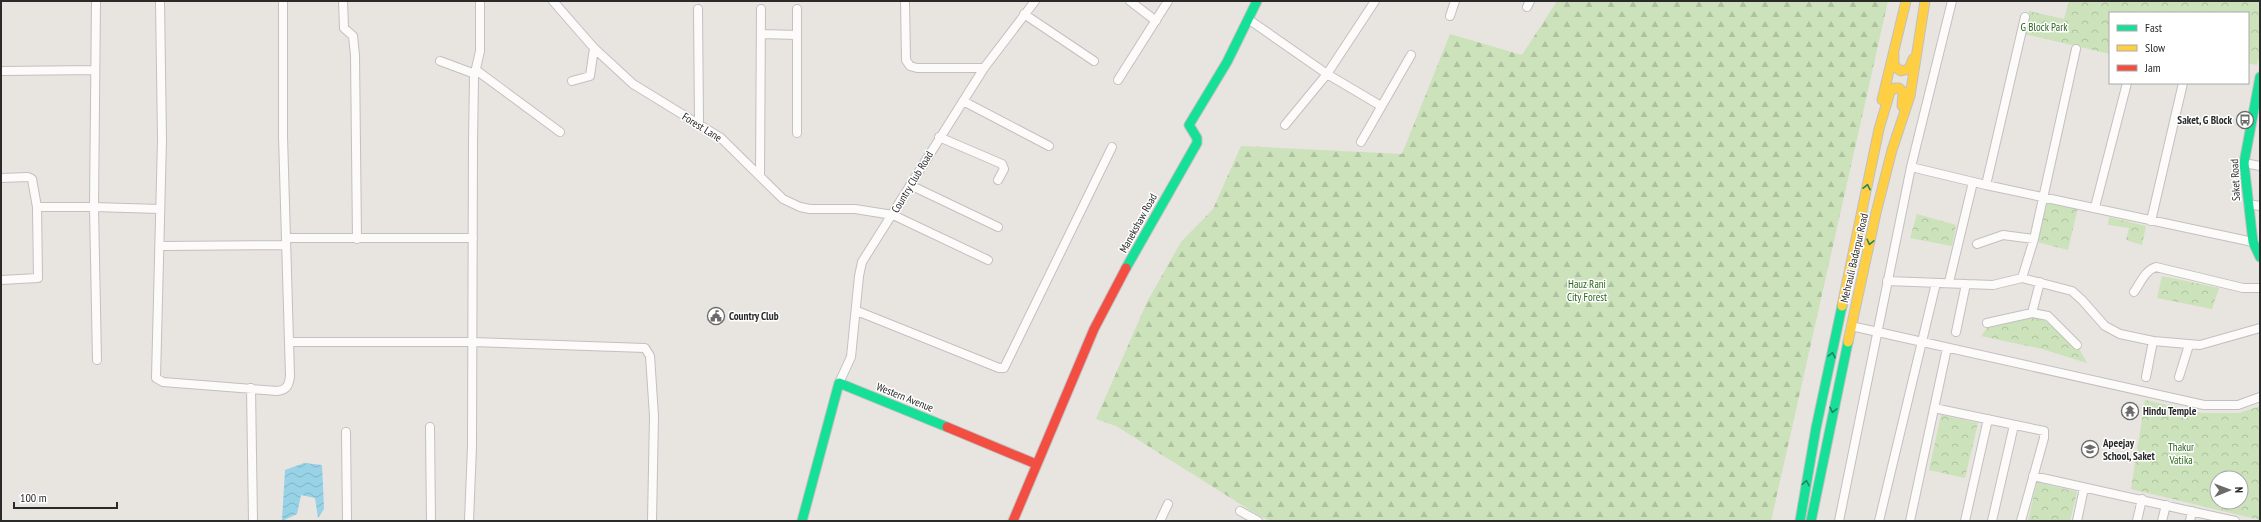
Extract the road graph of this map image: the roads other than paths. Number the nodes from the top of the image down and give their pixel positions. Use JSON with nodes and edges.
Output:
{"nodes":[{"id":1,"x":96,"y":1,"type":"edge"},
{"id":2,"x":160,"y":1,"type":"edge"},
{"id":3,"x":282,"y":1,"type":"edge"},
{"id":4,"x":343,"y":1,"type":"edge"},
{"id":5,"x":480,"y":1,"type":"edge"},
{"id":6,"x":553,"y":1,"type":"edge"},
{"id":7,"x":565,"y":1,"type":"edge"},
{"id":8,"x":905,"y":1,"type":"edge"},
{"id":9,"x":1035,"y":1,"type":"edge"},
{"id":10,"x":1130,"y":1,"type":"edge"},
{"id":11,"x":1168,"y":1,"type":"edge"},
{"id":12,"x":1257,"y":1,"type":"edge"},
{"id":13,"x":1375,"y":1,"type":"edge"},
{"id":14,"x":1455,"y":1,"type":"edge"},
{"id":15,"x":1906,"y":1,"type":"edge"},
{"id":16,"x":1952,"y":1,"type":"edge"},
{"id":17,"x":1924,"y":5,"type":"edge"},
{"id":18,"x":698,"y":9,"type":"dead end"},
{"id":19,"x":761,"y":9,"type":"dead end"},
{"id":20,"x":797,"y":9,"type":"dead end"},
{"id":21,"x":565,"y":13,"type":"junction"},
{"id":22,"x":1024,"y":14,"type":"junction"},
{"id":23,"x":1450,"y":16,"type":"dead end"},
{"id":24,"x":2025,"y":17,"type":"dead end"},
{"id":25,"x":1248,"y":19,"type":"junction"},
{"id":26,"x":1156,"y":21,"type":"junction"},
{"id":27,"x":1900,"y":24,"type":"junction"},
{"id":28,"x":762,"y":34,"type":"junction"},
{"id":29,"x":797,"y":35,"type":"junction"},
{"id":30,"x":594,"y":48,"type":"junction"},
{"id":31,"x":2076,"y":49,"type":"dead end"},
{"id":32,"x":1411,"y":55,"type":"dead end"},
{"id":33,"x":440,"y":61,"type":"dead end"},
{"id":34,"x":1094,"y":61,"type":"dead end"},
{"id":35,"x":984,"y":68,"type":"junction"},
{"id":36,"x":95,"y":70,"type":"junction"},
{"id":37,"x":1,"y":71,"type":"edge"},
{"id":38,"x":475,"y":72,"type":"junction"},
{"id":39,"x":1327,"y":74,"type":"junction"},
{"id":40,"x":2260,"y":77,"type":"edge"},
{"id":41,"x":1118,"y":80,"type":"dead end"},
{"id":42,"x":572,"y":81,"type":"dead end"},
{"id":43,"x":2127,"y":84,"type":"edge"},
{"id":44,"x":2183,"y":84,"type":"edge"},
{"id":45,"x":963,"y":101,"type":"junction"},
{"id":46,"x":2257,"y":105,"type":"edge"},
{"id":47,"x":1381,"y":106,"type":"junction"},
{"id":48,"x":699,"y":124,"type":"junction"},
{"id":49,"x":1285,"y":125,"type":"dead end"},
{"id":50,"x":1879,"y":129,"type":"junction"},
{"id":51,"x":560,"y":132,"type":"dead end"},
{"id":52,"x":797,"y":133,"type":"dead end"},
{"id":53,"x":939,"y":137,"type":"junction"},
{"id":54,"x":1361,"y":142,"type":"dead end"},
{"id":55,"x":1049,"y":146,"type":"dead end"},
{"id":56,"x":1112,"y":147,"type":"dead end"},
{"id":57,"x":1892,"y":150,"type":"junction"},
{"id":58,"x":2244,"y":163,"type":"junction"},
{"id":59,"x":1911,"y":166,"type":"junction"},
{"id":60,"x":2260,"y":166,"type":"edge"},
{"id":61,"x":760,"y":176,"type":"junction"},
{"id":62,"x":1,"y":178,"type":"edge"},
{"id":63,"x":998,"y":180,"type":"dead end"},
{"id":64,"x":1973,"y":182,"type":"junction"},
{"id":65,"x":910,"y":185,"type":"junction"},
{"id":66,"x":1986,"y":185,"type":"junction"},
{"id":67,"x":2042,"y":197,"type":"junction"},
{"id":68,"x":2248,"y":204,"type":"junction"},
{"id":69,"x":2260,"y":206,"type":"edge"},
{"id":70,"x":37,"y":207,"type":"junction"},
{"id":71,"x":94,"y":207,"type":"junction"},
{"id":72,"x":160,"y":208,"type":"junction"},
{"id":73,"x":2095,"y":208,"type":"junction"},
{"id":74,"x":893,"y":215,"type":"junction"},
{"id":75,"x":2151,"y":221,"type":"junction"},
{"id":76,"x":998,"y":227,"type":"dead end"},
{"id":77,"x":473,"y":238,"type":"junction"},
{"id":78,"x":357,"y":239,"type":"junction"},
{"id":79,"x":2034,"y":239,"type":"junction"},
{"id":80,"x":286,"y":242,"type":"junction"},
{"id":81,"x":2253,"y":242,"type":"junction"},
{"id":82,"x":1977,"y":244,"type":"dead end"},
{"id":83,"x":160,"y":246,"type":"junction"},
{"id":84,"x":2260,"y":257,"type":"edge"},
{"id":85,"x":988,"y":260,"type":"dead end"},
{"id":86,"x":2022,"y":278,"type":"junction"},
{"id":87,"x":1,"y":280,"type":"edge"},
{"id":88,"x":1887,"y":281,"type":"junction"},
{"id":89,"x":1949,"y":282,"type":"junction"},
{"id":90,"x":2040,"y":282,"type":"junction"},
{"id":91,"x":1936,"y":283,"type":"junction"},
{"id":92,"x":1966,"y":284,"type":"junction"},
{"id":93,"x":2260,"y":288,"type":"edge"},
{"id":94,"x":2134,"y":292,"type":"dead end"},
{"id":95,"x":856,"y":311,"type":"junction"},
{"id":96,"x":2032,"y":314,"type":"junction"},
{"id":97,"x":1987,"y":323,"type":"dead end"},
{"id":98,"x":1851,"y":326,"type":"junction"},
{"id":99,"x":2260,"y":328,"type":"edge"},
{"id":100,"x":1876,"y":332,"type":"junction"},
{"id":101,"x":1956,"y":332,"type":"dead end"},
{"id":102,"x":1922,"y":341,"type":"junction"},
{"id":103,"x":2153,"y":341,"type":"junction"},
{"id":104,"x":289,"y":342,"type":"junction"},
{"id":105,"x":472,"y":342,"type":"junction"},
{"id":106,"x":2077,"y":345,"type":"dead end"},
{"id":107,"x":2189,"y":345,"type":"junction"},
{"id":108,"x":1947,"y":348,"type":"junction"},
{"id":109,"x":97,"y":360,"type":"dead end"},
{"id":110,"x":2180,"y":377,"type":"dead end"},
{"id":111,"x":2146,"y":378,"type":"dead end"},
{"id":112,"x":839,"y":383,"type":"junction"},
{"id":113,"x":251,"y":388,"type":"junction"},
{"id":114,"x":2260,"y":397,"type":"edge"},
{"id":115,"x":1934,"y":408,"type":"junction"},
{"id":116,"x":1988,"y":419,"type":"junction"},
{"id":117,"x":2014,"y":425,"type":"junction"},
{"id":118,"x":430,"y":427,"type":"dead end"},
{"id":119,"x":346,"y":432,"type":"dead end"},
{"id":120,"x":1036,"y":464,"type":"junction"},
{"id":121,"x":2033,"y":476,"type":"junction"},
{"id":122,"x":2084,"y":488,"type":"junction"},
{"id":123,"x":2142,"y":499,"type":"junction"},
{"id":124,"x":1168,"y":504,"type":"dead end"},
{"id":125,"x":2166,"y":504,"type":"junction"},
{"id":126,"x":1240,"y":511,"type":"dead end"},
{"id":127,"x":2192,"y":511,"type":"junction"},
{"id":128,"x":2218,"y":519,"type":"edge"},
{"id":129,"x":253,"y":521,"type":"edge"},
{"id":130,"x":347,"y":521,"type":"edge"},
{"id":131,"x":431,"y":521,"type":"edge"},
{"id":132,"x":469,"y":521,"type":"edge"},
{"id":133,"x":652,"y":521,"type":"edge"},
{"id":134,"x":802,"y":521,"type":"edge"},
{"id":135,"x":1012,"y":521,"type":"edge"},
{"id":136,"x":1160,"y":521,"type":"edge"},
{"id":137,"x":1258,"y":521,"type":"edge"},
{"id":138,"x":1800,"y":521,"type":"edge"},
{"id":139,"x":1811,"y":521,"type":"edge"},
{"id":140,"x":1839,"y":521,"type":"edge"},
{"id":141,"x":1879,"y":521,"type":"edge"},
{"id":142,"x":1910,"y":521,"type":"edge"},
{"id":143,"x":1965,"y":521,"type":"edge"},
{"id":144,"x":1992,"y":521,"type":"edge"},
{"id":145,"x":2022,"y":521,"type":"edge"},
{"id":146,"x":2077,"y":521,"type":"edge"},
{"id":147,"x":2137,"y":521,"type":"edge"},
{"id":148,"x":2162,"y":521,"type":"edge"},
{"id":149,"x":2190,"y":521,"type":"edge"},
{"id":150,"x":2235,"y":521,"type":"edge"}],
"edges":[{"from":1,"to":36,"type":"street"},
{"from":2,"to":72,"type":"street"},
{"from":3,"to":80,"type":"street"},
{"from":4,"to":78,"type":"street"},
{"from":5,"to":38,"type":"street"},
{"from":6,"to":21,"type":"street","name":"Forest Lane"},
{"from":7,"to":21,"type":"street"},
{"from":8,"to":35,"type":"street"},
{"from":9,"to":22,"type":"street","name":"Country Club Road"},
{"from":10,"to":26,"type":"street"},
{"from":11,"to":26,"type":"street"},
{"from":12,"to":25,"type":"main road","name":"Manekshaw Road"},
{"from":13,"to":39,"type":"street"},
{"from":14,"to":23,"type":"street"},
{"from":15,"to":27,"type":"main road"},
{"from":16,"to":59,"type":"street"},
{"from":17,"to":27,"type":"main road"},
{"from":17,"to":57,"type":"main road","name":"Mehrauli Badarpur Road"},
{"from":18,"to":48,"type":"street"},
{"from":19,"to":28,"type":"street"},
{"from":20,"to":29,"type":"street"},
{"from":21,"to":30,"type":"street","name":"Forest Lane"},
{"from":22,"to":34,"type":"street"},
{"from":22,"to":35,"type":"street","name":"Country Club Road"},
{"from":24,"to":66,"type":"street"},
{"from":25,"to":39,"type":"street"},
{"from":25,"to":120,"type":"main road","name":"Manekshaw Road"},
{"from":26,"to":41,"type":"street"},
{"from":27,"to":50,"type":"main road"},
{"from":28,"to":29,"type":"street"},
{"from":28,"to":61,"type":"street"},
{"from":29,"to":52,"type":"street"},
{"from":30,"to":42,"type":"street"},
{"from":30,"to":48,"type":"street","name":"Forest Lane"},
{"from":31,"to":67,"type":"street"},
{"from":32,"to":47,"type":"street"},
{"from":33,"to":38,"type":"street"},
{"from":35,"to":45,"type":"street","name":"Country Club Road"},
{"from":36,"to":37,"type":"street"},
{"from":36,"to":71,"type":"street"},
{"from":38,"to":51,"type":"street"},
{"from":38,"to":77,"type":"street"},
{"from":39,"to":47,"type":"street"},
{"from":39,"to":49,"type":"street"},
{"from":40,"to":46,"type":"main road","name":"Saket Road"},
{"from":43,"to":73,"type":"street"},
{"from":44,"to":75,"type":"street"},
{"from":45,"to":53,"type":"street","name":"Country Club Road"},
{"from":45,"to":55,"type":"street"},
{"from":46,"to":58,"type":"main road","name":"Saket Road"},
{"from":47,"to":54,"type":"street"},
{"from":48,"to":61,"type":"street","name":"Forest Lane"},
{"from":50,"to":57,"type":"main road"},
{"from":138,"to":50,"type":"main road","name":"Mehrauli Badarpur Road","one_way":true},
{"from":53,"to":63,"type":"street"},
{"from":53,"to":65,"type":"street","name":"Country Club Road"},
{"from":56,"to":95,"type":"street"},
{"from":57,"to":98,"type":"main road","name":"Mehrauli Badarpur Road","one_way":true},
{"from":58,"to":60,"type":"street"},
{"from":58,"to":68,"type":"main road","name":"Saket Road"},
{"from":59,"to":64,"type":"street"},
{"from":59,"to":88,"type":"street"},
{"from":61,"to":74,"type":"street","name":"Forest Lane"},
{"from":62,"to":70,"type":"street"},
{"from":64,"to":66,"type":"street"},
{"from":64,"to":89,"type":"street"},
{"from":65,"to":74,"type":"street","name":"Country Club Road"},
{"from":65,"to":76,"type":"street"},
{"from":66,"to":67,"type":"street"},
{"from":67,"to":73,"type":"street"},
{"from":67,"to":79,"type":"street"},
{"from":68,"to":69,"type":"street"},
{"from":68,"to":81,"type":"main road","name":"Saket Road"},
{"from":70,"to":71,"type":"street"},
{"from":70,"to":87,"type":"street"},
{"from":71,"to":72,"type":"street"},
{"from":71,"to":109,"type":"street"},
{"from":72,"to":83,"type":"street"},
{"from":73,"to":75,"type":"street"},
{"from":74,"to":85,"type":"street","name":"Forest Lane"},
{"from":74,"to":95,"type":"street","name":"Country Club Road"},
{"from":75,"to":81,"type":"street"},
{"from":77,"to":78,"type":"street"},
{"from":77,"to":105,"type":"street"},
{"from":78,"to":80,"type":"street"},
{"from":79,"to":82,"type":"street"},
{"from":79,"to":86,"type":"street"},
{"from":80,"to":83,"type":"street"},
{"from":80,"to":104,"type":"street"},
{"from":81,"to":84,"type":"main road","name":"Saket Road"},
{"from":83,"to":113,"type":"street"},
{"from":86,"to":90,"type":"street"},
{"from":86,"to":92,"type":"street"},
{"from":88,"to":91,"type":"street"},
{"from":88,"to":100,"type":"street"},
{"from":89,"to":91,"type":"street"},
{"from":89,"to":92,"type":"street"},
{"from":90,"to":96,"type":"street"},
{"from":90,"to":103,"type":"street"},
{"from":91,"to":102,"type":"street"},
{"from":92,"to":101,"type":"street"},
{"from":93,"to":94,"type":"street"},
{"from":95,"to":112,"type":"street","name":"Country Club Road"},
{"from":96,"to":97,"type":"street"},
{"from":96,"to":106,"type":"street"},
{"from":98,"to":100,"type":"street"},
{"from":98,"to":139,"type":"main road","name":"Mehrauli Badarpur Road","one_way":true},
{"from":99,"to":107,"type":"street"},
{"from":100,"to":102,"type":"street"},
{"from":100,"to":140,"type":"street"},
{"from":102,"to":108,"type":"street"},
{"from":102,"to":141,"type":"street"},
{"from":103,"to":107,"type":"street"},
{"from":103,"to":111,"type":"street"},
{"from":104,"to":105,"type":"street"},
{"from":104,"to":113,"type":"street"},
{"from":105,"to":132,"type":"street"},
{"from":105,"to":133,"type":"street"},
{"from":107,"to":110,"type":"street"},
{"from":108,"to":114,"type":"street"},
{"from":108,"to":115,"type":"street"},
{"from":112,"to":120,"type":"main road","name":"Western Avenue"},
{"from":112,"to":134,"type":"main road"},
{"from":113,"to":129,"type":"street"},
{"from":115,"to":116,"type":"street"},
{"from":115,"to":142,"type":"street"},
{"from":116,"to":117,"type":"street"},
{"from":116,"to":143,"type":"street"},
{"from":117,"to":121,"type":"street"},
{"from":117,"to":144,"type":"street"},
{"from":118,"to":131,"type":"street"},
{"from":119,"to":130,"type":"street"},
{"from":120,"to":135,"type":"main road"},
{"from":121,"to":122,"type":"street"},
{"from":121,"to":145,"type":"street"},
{"from":122,"to":123,"type":"street"},
{"from":122,"to":146,"type":"street"},
{"from":123,"to":125,"type":"street"},
{"from":123,"to":147,"type":"street"},
{"from":124,"to":136,"type":"street"},
{"from":125,"to":127,"type":"street"},
{"from":125,"to":148,"type":"street"},
{"from":126,"to":137,"type":"street"},
{"from":127,"to":128,"type":"street"},
{"from":127,"to":149,"type":"street"},
{"from":128,"to":150,"type":"street"}]}
